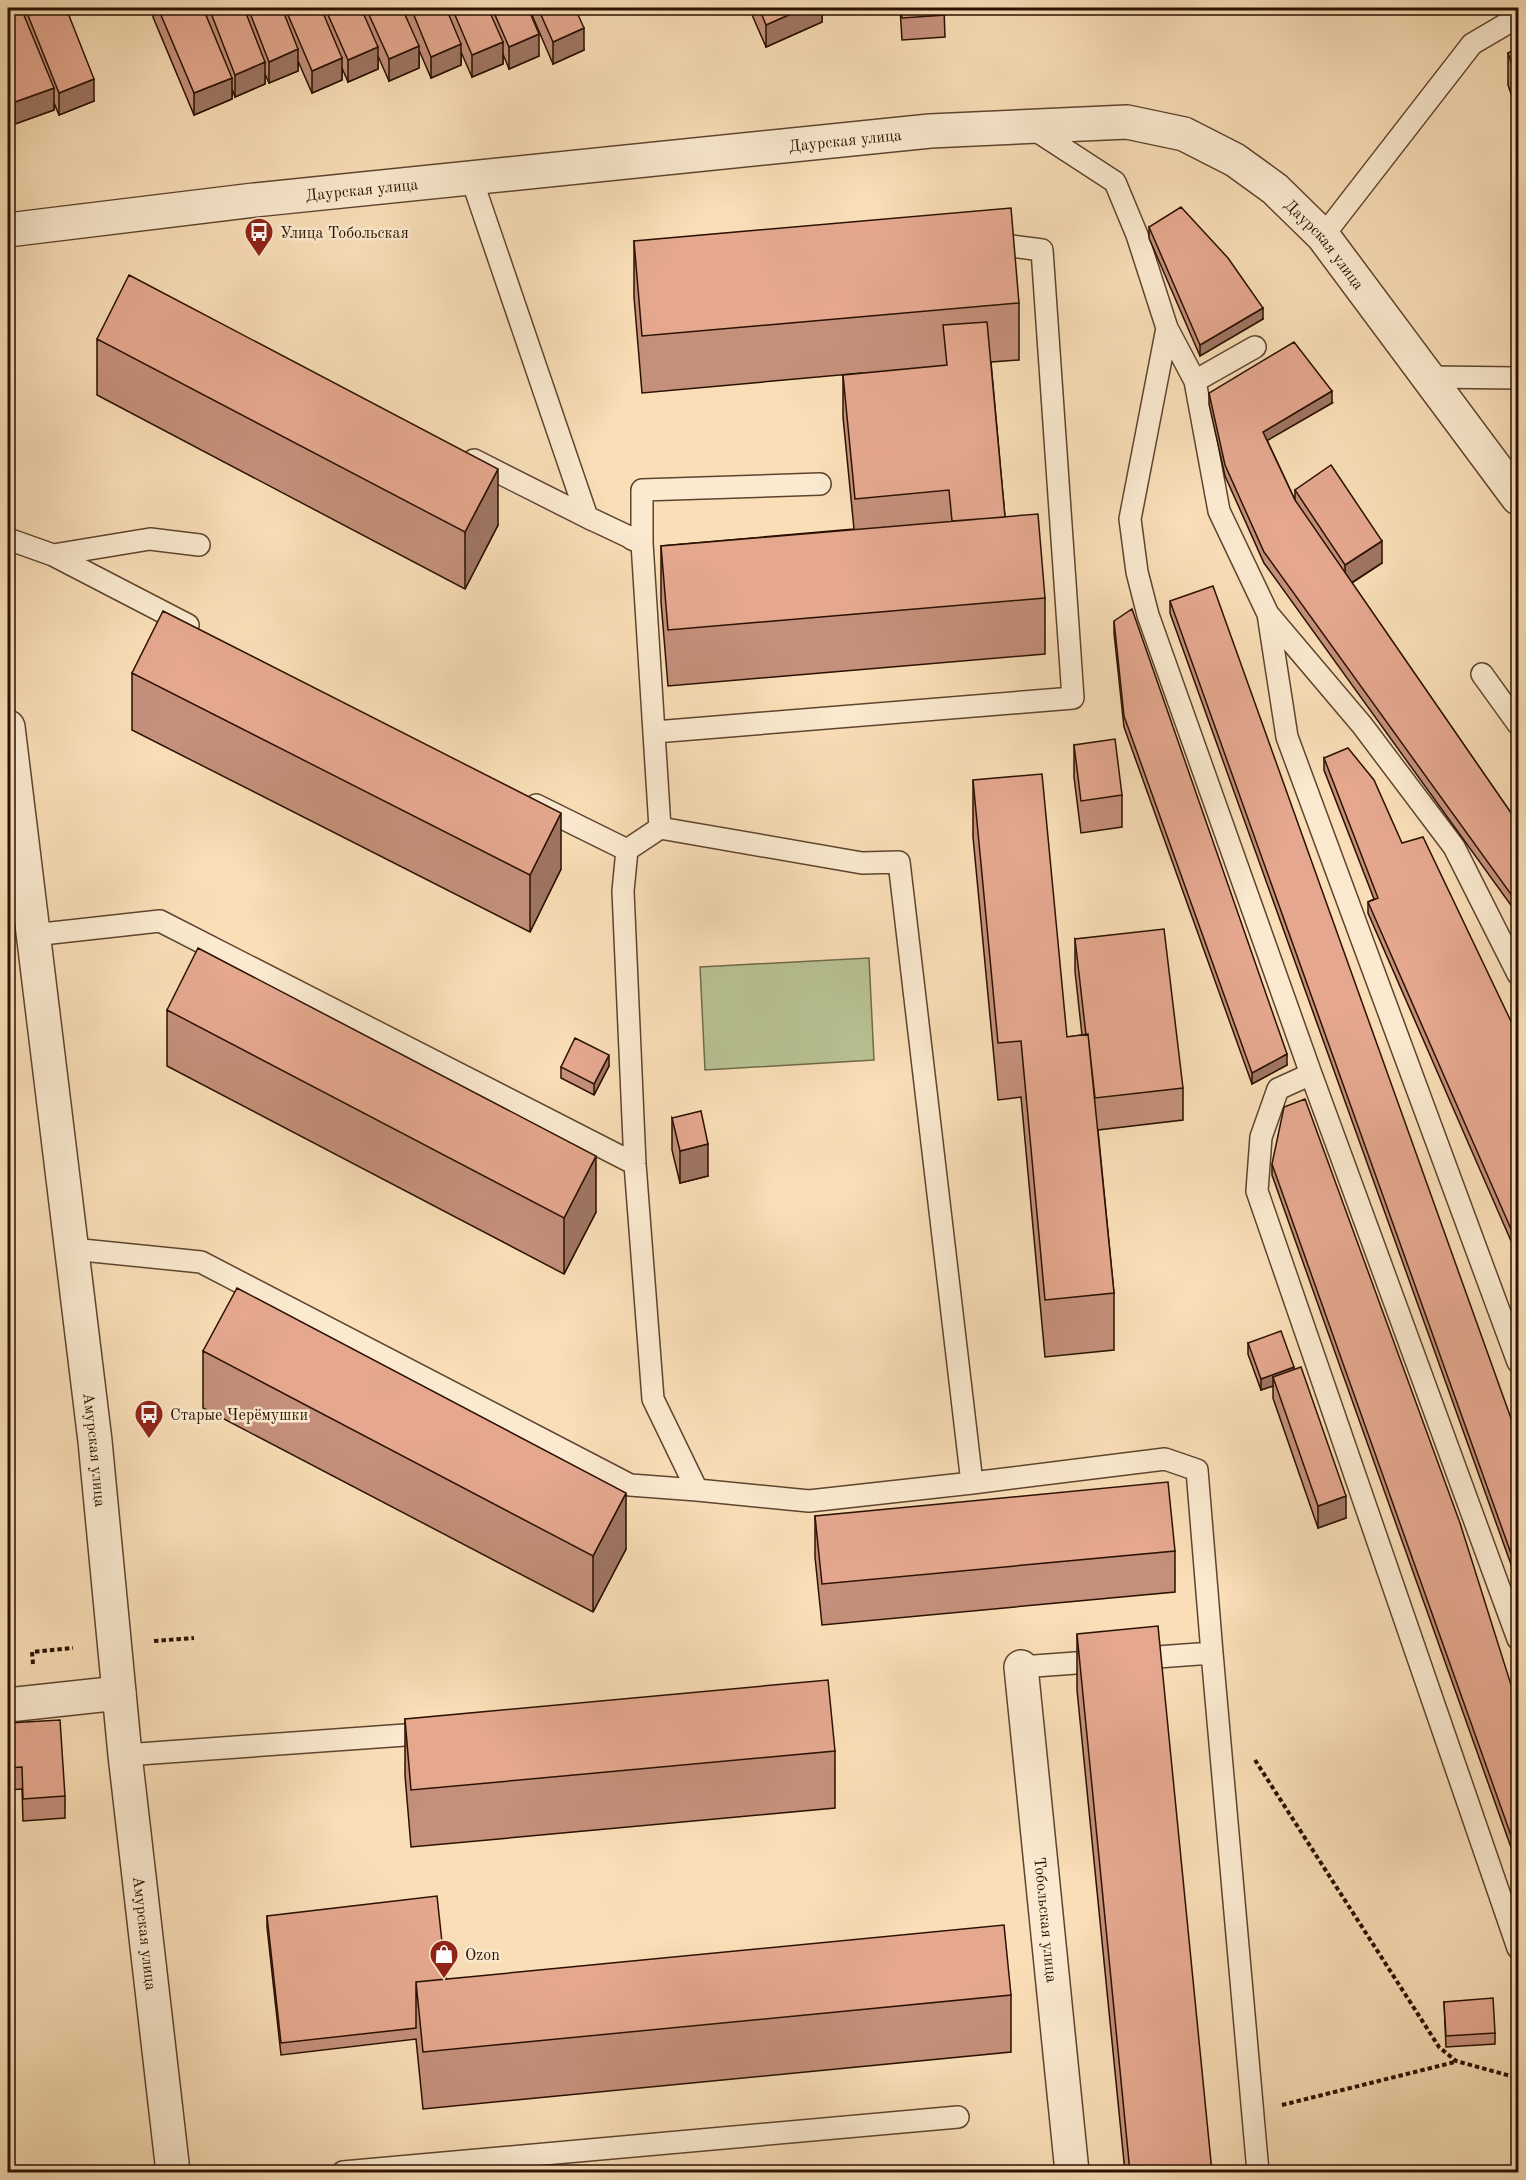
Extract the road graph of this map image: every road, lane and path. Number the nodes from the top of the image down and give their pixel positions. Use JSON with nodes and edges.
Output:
{"nodes":[{"id":1,"x":1518,"y":17,"type":"edge"},
{"id":2,"x":1027,"y":125,"type":"junction"},
{"id":3,"x":471,"y":177,"type":"junction"},
{"id":4,"x":8,"y":230,"type":"edge"},
{"id":5,"x":1323,"y":236,"type":"junction"},
{"id":6,"x":969,"y":247,"type":"edge"},
{"id":7,"x":1167,"y":328,"type":"junction"},
{"id":8,"x":1255,"y":347,"type":"dead end"},
{"id":9,"x":1430,"y":377,"type":"junction"},
{"id":10,"x":1518,"y":378,"type":"edge"},
{"id":11,"x":1196,"y":381,"type":"junction"},
{"id":12,"x":460,"y":453,"type":"edge"},
{"id":13,"x":820,"y":484,"type":"dead end"},
{"id":14,"x":1518,"y":498,"type":"edge"},
{"id":15,"x":587,"y":517,"type":"junction"},
{"id":16,"x":8,"y":539,"type":"edge"},
{"id":17,"x":642,"y":543,"type":"junction"},
{"id":18,"x":199,"y":545,"type":"dead end"},
{"id":19,"x":53,"y":555,"type":"junction"},
{"id":20,"x":1268,"y":614,"type":"junction"},
{"id":21,"x":210,"y":637,"type":"edge"},
{"id":22,"x":1482,"y":674,"type":"dead end"},
{"id":23,"x":1518,"y":724,"type":"edge"},
{"id":24,"x":8,"y":727,"type":"edge"},
{"id":25,"x":655,"y":732,"type":"junction"},
{"id":26,"x":514,"y":794,"type":"edge"},
{"id":27,"x":660,"y":828,"type":"junction"},
{"id":28,"x":627,"y":850,"type":"junction"},
{"id":29,"x":33,"y":935,"type":"junction"},
{"id":30,"x":1518,"y":974,"type":"edge"},
{"id":31,"x":1311,"y":1074,"type":"junction"},
{"id":32,"x":635,"y":1164,"type":"junction"},
{"id":33,"x":72,"y":1249,"type":"junction"},
{"id":34,"x":1518,"y":1362,"type":"edge"},
{"id":35,"x":972,"y":1483,"type":"junction"},
{"id":36,"x":697,"y":1490,"type":"junction"},
{"id":37,"x":194,"y":1638,"type":"dead end"},
{"id":38,"x":1518,"y":1639,"type":"edge"},
{"id":39,"x":154,"y":1641,"type":"dead end"},
{"id":40,"x":73,"y":1648,"type":"dead end"},
{"id":41,"x":1212,"y":1653,"type":"junction"},
{"id":42,"x":1021,"y":1667,"type":"joint"},
{"id":43,"x":33,"y":1668,"type":"dead end"},
{"id":44,"x":119,"y":1693,"type":"junction"},
{"id":45,"x":8,"y":1705,"type":"edge"},
{"id":46,"x":457,"y":1731,"type":"edge"},
{"id":47,"x":1251,"y":1750,"type":"dead end"},
{"id":48,"x":125,"y":1755,"type":"junction"},
{"id":49,"x":1518,"y":1948,"type":"edge"},
{"id":50,"x":1456,"y":2061,"type":"junction"},
{"id":51,"x":1518,"y":2078,"type":"edge"},
{"id":52,"x":1254,"y":2113,"type":"junction"},
{"id":53,"x":958,"y":2117,"type":"dead end"},
{"id":54,"x":173,"y":2172,"type":"edge"},
{"id":55,"x":343,"y":2172,"type":"edge"},
{"id":56,"x":1072,"y":2172,"type":"edge"},
{"id":57,"x":1258,"y":2172,"type":"edge"}],
"edges":[{"from":1,"to":5,"type":"lane"},
{"from":2,"to":3,"type":"street","name":"Даурская улица"},
{"from":2,"to":5,"type":"street","name":"Даурская улица"},
{"from":2,"to":7,"type":"lane"},
{"from":3,"to":4,"type":"street","name":"Даурская улица"},
{"from":3,"to":15,"type":"lane"},
{"from":5,"to":9,"type":"street","name":"Даурская улица"},
{"from":6,"to":25,"type":"lane"},
{"from":7,"to":11,"type":"lane"},
{"from":7,"to":31,"type":"lane"},
{"from":8,"to":11,"type":"lane"},
{"from":9,"to":10,"type":"lane"},
{"from":9,"to":14,"type":"street","name":"Даурская улица"},
{"from":11,"to":20,"type":"lane"},
{"from":12,"to":15,"type":"lane"},
{"from":13,"to":17,"type":"lane"},
{"from":15,"to":17,"type":"lane"},
{"from":16,"to":19,"type":"lane"},
{"from":17,"to":25,"type":"lane"},
{"from":18,"to":19,"type":"lane"},
{"from":19,"to":21,"type":"lane"},
{"from":20,"to":30,"type":"lane"},
{"from":20,"to":34,"type":"lane"},
{"from":22,"to":23,"type":"lane"},
{"from":24,"to":29,"type":"street","name":"Амурская улица"},
{"from":25,"to":27,"type":"lane"},
{"from":26,"to":28,"type":"lane"},
{"from":27,"to":28,"type":"lane"},
{"from":27,"to":35,"type":"lane"},
{"from":28,"to":32,"type":"lane"},
{"from":29,"to":32,"type":"lane"},
{"from":29,"to":33,"type":"street","name":"Амурская улица"},
{"from":31,"to":38,"type":"lane"},
{"from":31,"to":49,"type":"lane"},
{"from":32,"to":36,"type":"lane"},
{"from":33,"to":36,"type":"lane"},
{"from":33,"to":44,"type":"street","name":"Амурская улица"},
{"from":35,"to":36,"type":"lane"},
{"from":35,"to":41,"type":"lane"},
{"from":37,"to":39,"type":"path"},
{"from":40,"to":43,"type":"path"},
{"from":41,"to":42,"type":"lane"},
{"from":41,"to":52,"type":"lane"},
{"from":42,"to":56,"type":"street","name":"Тобольская улица"},
{"from":44,"to":45,"type":"street"},
{"from":44,"to":48,"type":"street","name":"Амурская улица"},
{"from":46,"to":48,"type":"lane"},
{"from":47,"to":50,"type":"path"},
{"from":48,"to":54,"type":"street","name":"Амурская улица"},
{"from":50,"to":51,"type":"path"},
{"from":50,"to":52,"type":"path"},
{"from":52,"to":57,"type":"lane"},
{"from":53,"to":55,"type":"lane"}]}
